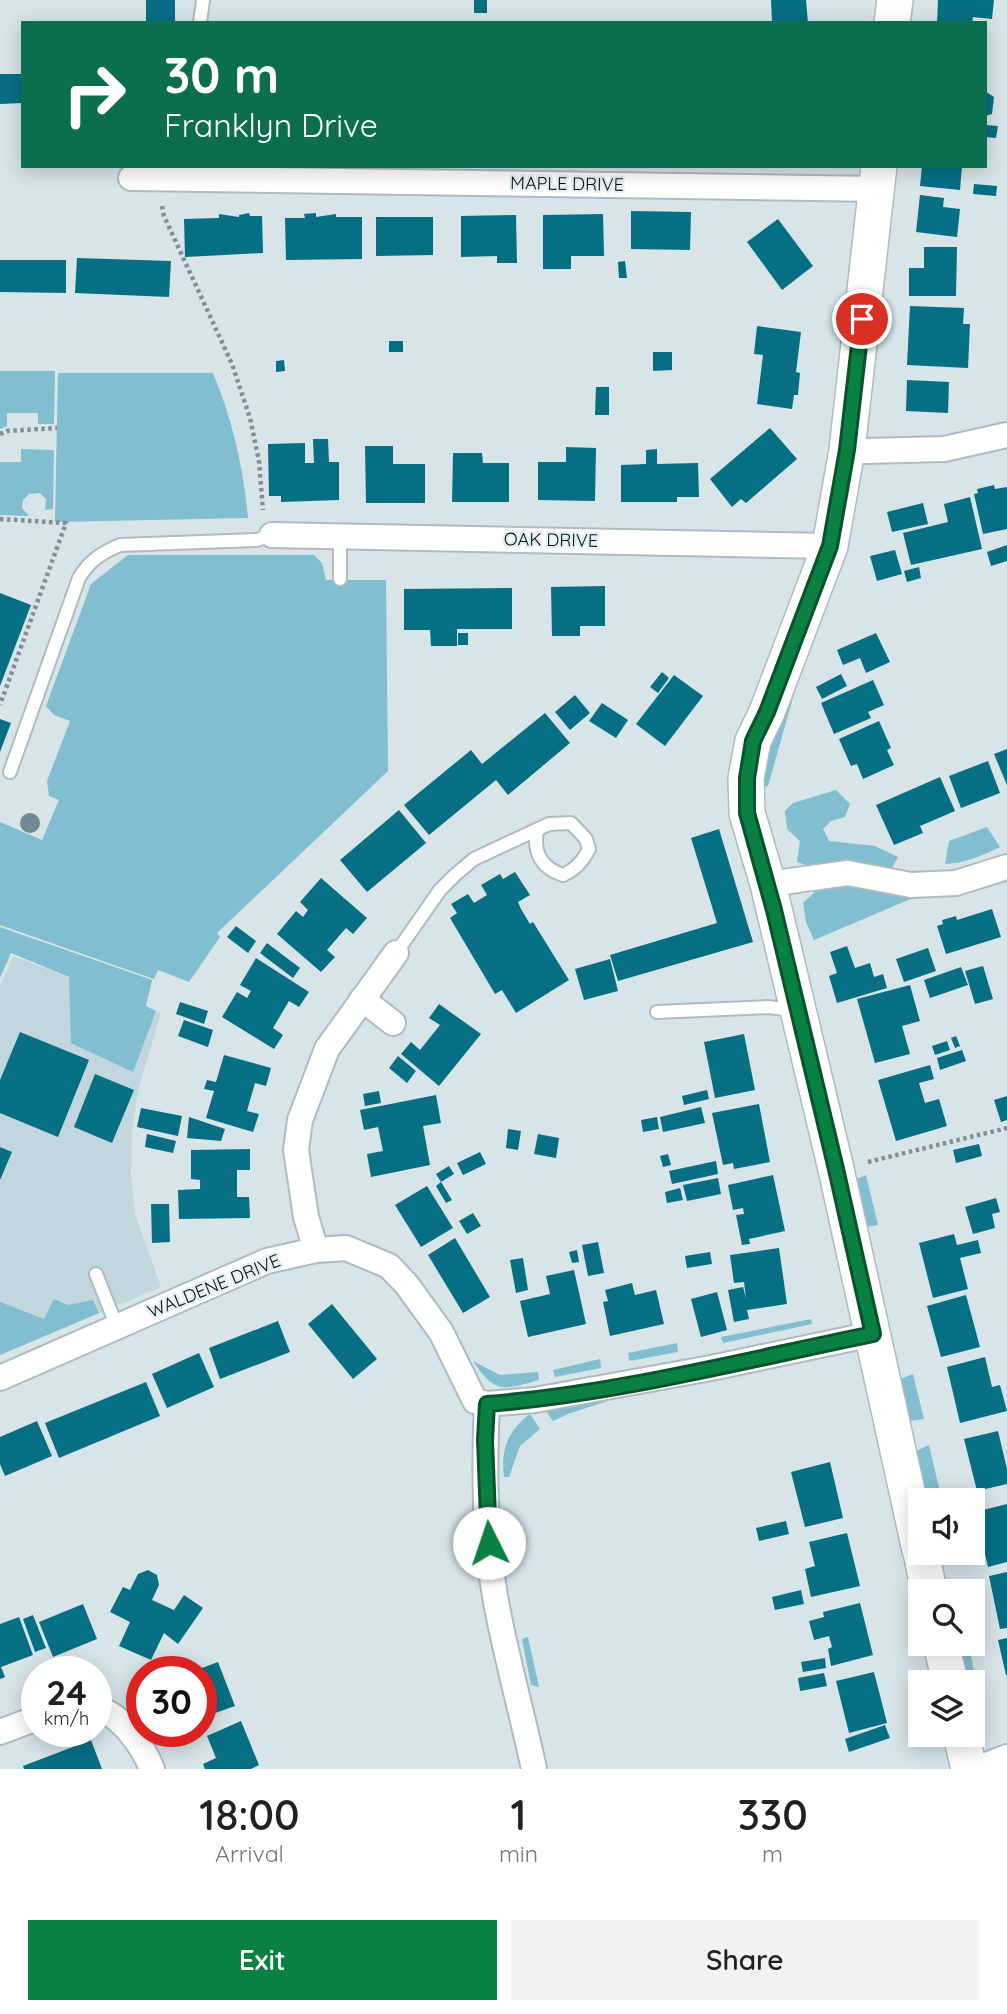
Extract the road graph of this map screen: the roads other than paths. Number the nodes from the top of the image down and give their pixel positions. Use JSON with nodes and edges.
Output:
{"nodes":[{"id":1,"x":203,"y":0,"type":"edge"},
{"id":2,"x":895,"y":0,"type":"edge"},
{"id":3,"x":200,"y":21,"type":"edge"},
{"id":4,"x":892,"y":21,"type":"edge"},
{"id":5,"x":878,"y":177,"type":"edge"},
{"id":6,"x":144,"y":178,"type":"road end"},
{"id":7,"x":1007,"y":435,"type":"edge"},
{"id":8,"x":847,"y":450,"type":"junction"},
{"id":9,"x":267,"y":536,"type":"joint"},
{"id":10,"x":340,"y":537,"type":"junction"},
{"id":11,"x":830,"y":546,"type":"junction"},
{"id":12,"x":340,"y":579,"type":"dead end"},
{"id":13,"x":10,"y":772,"type":"dead end"},
{"id":14,"x":537,"y":831,"type":"junction"},
{"id":15,"x":1007,"y":867,"type":"edge"},
{"id":16,"x":768,"y":884,"type":"junction"},
{"id":17,"x":396,"y":953,"type":"joint"},
{"id":18,"x":362,"y":999,"type":"junction"},
{"id":19,"x":799,"y":1011,"type":"junction"},
{"id":20,"x":657,"y":1012,"type":"dead end"},
{"id":21,"x":393,"y":1023,"type":"dead end"},
{"id":22,"x":316,"y":1250,"type":"junction"},
{"id":23,"x":96,"y":1274,"type":"dead end"},
{"id":24,"x":117,"y":1327,"type":"junction"},
{"id":25,"x":873,"y":1334,"type":"junction"},
{"id":26,"x":0,"y":1378,"type":"edge"},
{"id":27,"x":487,"y":1404,"type":"junction"},
{"id":28,"x":908,"y":1492,"type":"edge"},
{"id":29,"x":112,"y":1717,"type":"edge"},
{"id":30,"x":21,"y":1724,"type":"edge"},
{"id":31,"x":0,"y":1732,"type":"edge"},
{"id":32,"x":964,"y":1747,"type":"edge"},
{"id":33,"x":1007,"y":1757,"type":"edge"},
{"id":34,"x":152,"y":1769,"type":"edge"},
{"id":35,"x":534,"y":1769,"type":"edge"},
{"id":36,"x":969,"y":1769,"type":"edge"},
{"id":37,"x":976,"y":1769,"type":"edge"}],
"edges":[{"from":1,"to":3,"type":"lane"},
{"from":2,"to":4,"type":"street"},
{"from":5,"to":6,"type":"street","name":"MAPLE DRIVE"},
{"from":5,"to":8,"type":"street"},
{"from":7,"to":8,"type":"street"},
{"from":8,"to":11,"type":"street"},
{"from":9,"to":10,"type":"street","name":"OAK DRIVE"},
{"from":9,"to":13,"type":"lane"},
{"from":10,"to":11,"type":"street","name":"OAK DRIVE"},
{"from":10,"to":12,"type":"lane"},
{"from":11,"to":16,"type":"street"},
{"from":14,"to":14,"type":"lane"},
{"from":14,"to":17,"type":"lane"},
{"from":15,"to":16,"type":"street"},
{"from":16,"to":19,"type":"street"},
{"from":17,"to":18,"type":"street"},
{"from":18,"to":21,"type":"street"},
{"from":18,"to":22,"type":"street"},
{"from":19,"to":20,"type":"lane"},
{"from":19,"to":25,"type":"street"},
{"from":22,"to":24,"type":"street","name":"WALDENE DRIVE"},
{"from":22,"to":27,"type":"street","name":"WALDENE DRIVE"},
{"from":23,"to":24,"type":"lane"},
{"from":24,"to":26,"type":"street","name":"WALDENE DRIVE"},
{"from":25,"to":27,"type":"street"},
{"from":25,"to":28,"type":"street"},
{"from":27,"to":35,"type":"street"},
{"from":29,"to":34,"type":"street"},
{"from":30,"to":31,"type":"street"},
{"from":32,"to":36,"type":"street"},
{"from":33,"to":37,"type":"street"}]}
